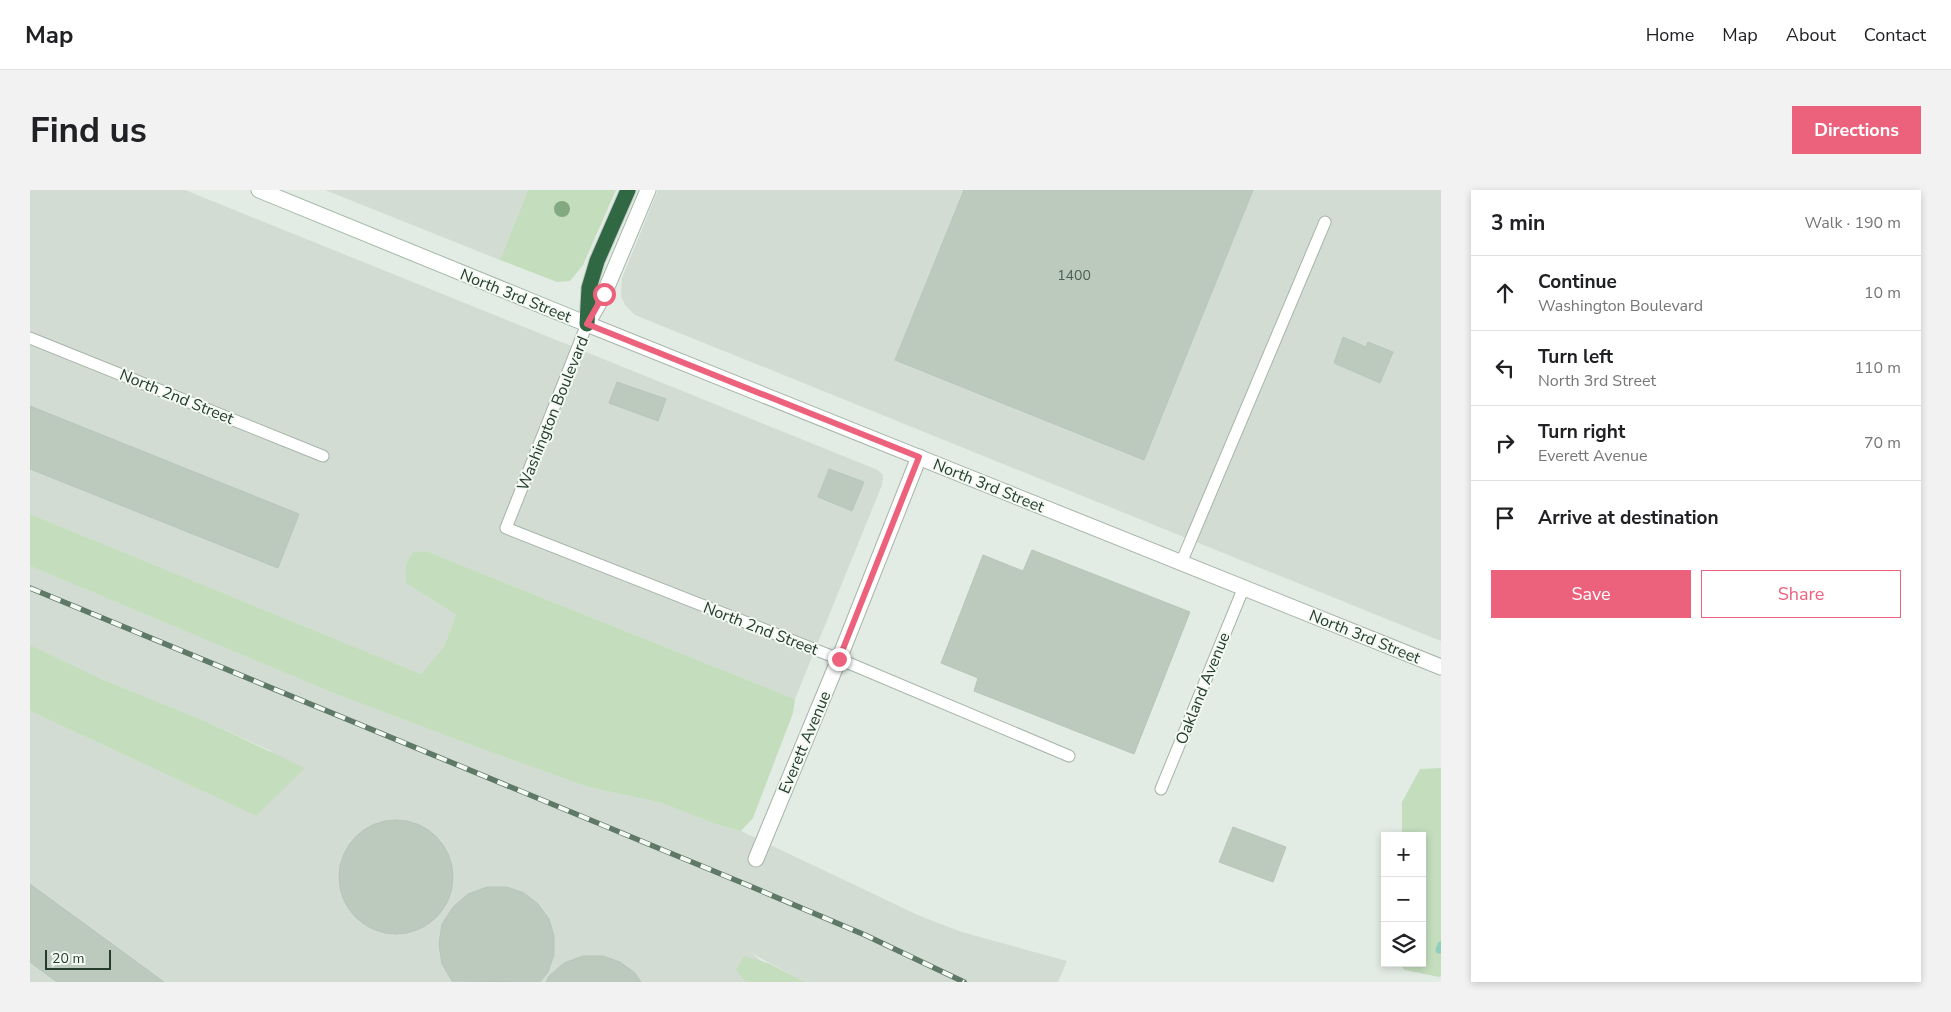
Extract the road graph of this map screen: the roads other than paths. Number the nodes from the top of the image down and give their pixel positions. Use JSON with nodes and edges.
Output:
{"nodes":[{"id":1,"x":259,"y":190,"type":"edge"},
{"id":2,"x":628,"y":190,"type":"edge"},
{"id":3,"x":648,"y":190,"type":"edge"},
{"id":4,"x":1325,"y":222,"type":"dead end"},
{"id":5,"x":587,"y":324,"type":"junction"},
{"id":6,"x":30,"y":338,"type":"edge"},
{"id":7,"x":323,"y":456,"type":"dead end"},
{"id":8,"x":919,"y":457,"type":"junction"},
{"id":9,"x":506,"y":528,"type":"joint"},
{"id":10,"x":1181,"y":563,"type":"junction"},
{"id":11,"x":1244,"y":587,"type":"junction"},
{"id":12,"x":839,"y":659,"type":"junction"},
{"id":13,"x":1441,"y":667,"type":"edge"},
{"id":14,"x":1069,"y":756,"type":"dead end"},
{"id":15,"x":1161,"y":789,"type":"dead end"},
{"id":16,"x":756,"y":859,"type":"dead end"}],
"edges":[{"from":1,"to":5,"type":"street","name":"North 3rd Street"},
{"from":2,"to":5,"type":"highway"},
{"from":3,"to":5,"type":"street","name":"Washington Boulevard"},
{"from":4,"to":10,"type":"lane"},
{"from":5,"to":8,"type":"street","name":"North 3rd Street"},
{"from":5,"to":9,"type":"lane","name":"Washington Boulevard"},
{"from":6,"to":7,"type":"lane","name":"North 2nd Street"},
{"from":8,"to":10,"type":"street","name":"North 3rd Street"},
{"from":8,"to":12,"type":"street","name":"Everett Avenue"},
{"from":9,"to":12,"type":"lane","name":"North 2nd Street"},
{"from":10,"to":11,"type":"street","name":"North 3rd Street"},
{"from":11,"to":13,"type":"street","name":"North 3rd Street"},
{"from":11,"to":15,"type":"lane","name":"Oakland Avenue"},
{"from":12,"to":14,"type":"lane","name":"North 2nd Street"},
{"from":12,"to":16,"type":"street","name":"Everett Avenue"}]}
